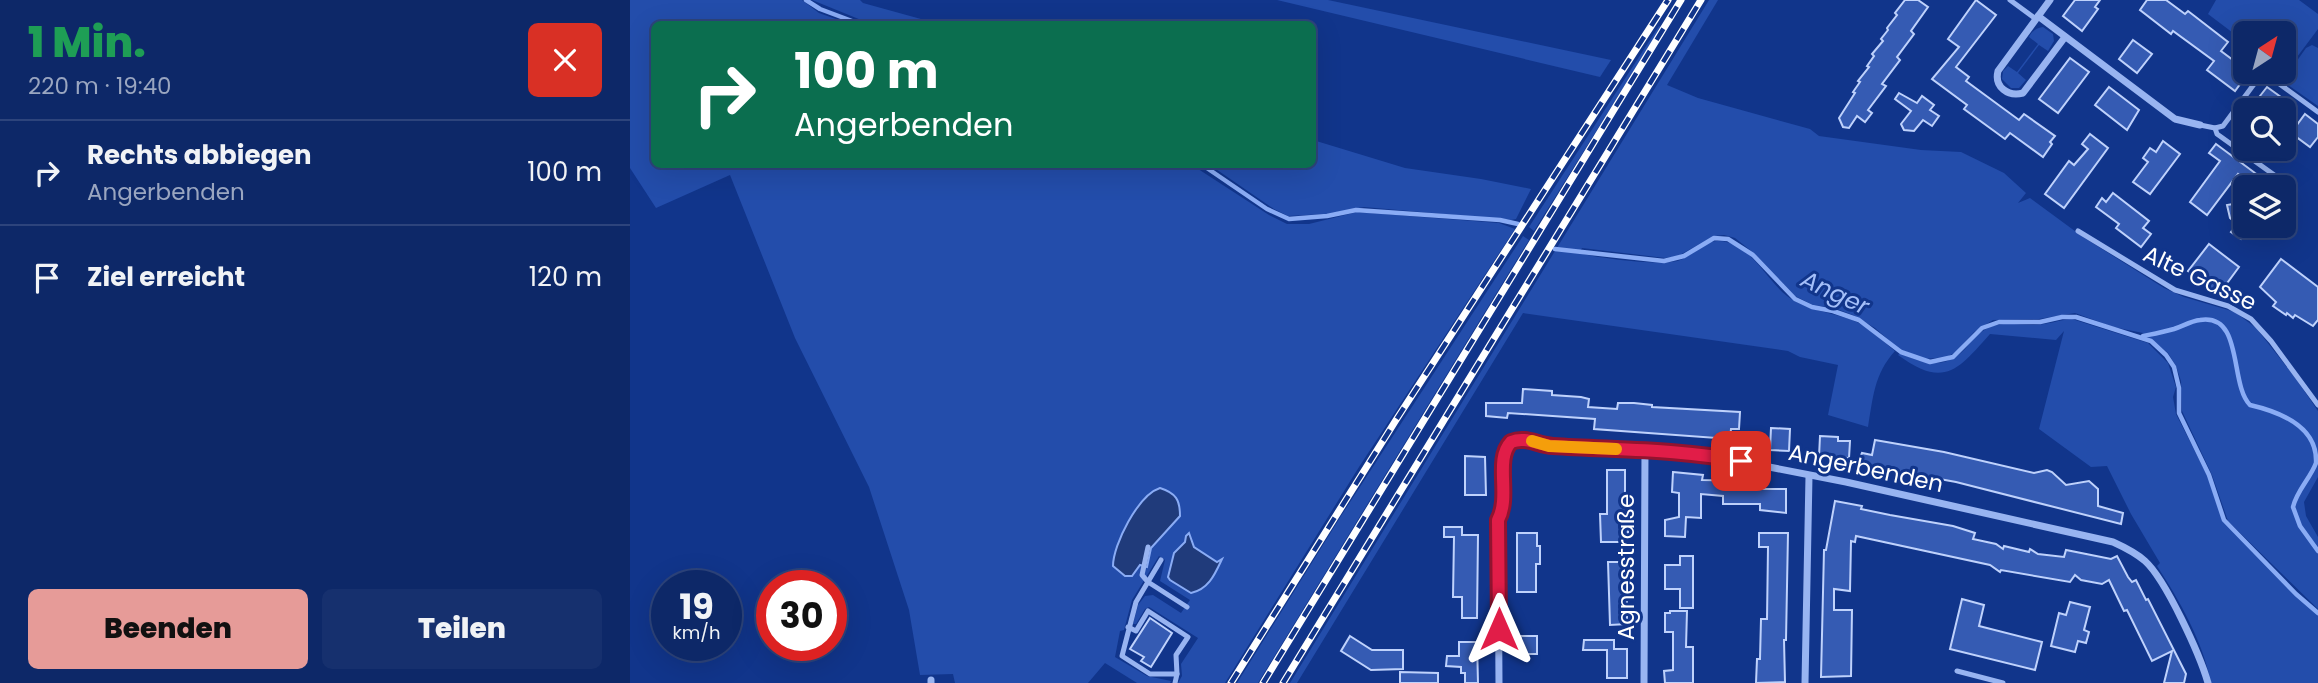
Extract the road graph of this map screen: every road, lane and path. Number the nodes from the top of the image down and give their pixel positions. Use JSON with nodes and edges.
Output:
{"nodes":[{"id":1,"x":2010,"y":0,"type":"edge"},
{"id":2,"x":2050,"y":0,"type":"edge"},
{"id":3,"x":2037,"y":18,"type":"junction"},
{"id":4,"x":2065,"y":37,"type":"junction"},
{"id":5,"x":2318,"y":112,"type":"edge"},
{"id":6,"x":2200,"y":125,"type":"joint"},
{"id":7,"x":2215,"y":128,"type":"junction"},
{"id":8,"x":2274,"y":175,"type":"edge"},
{"id":9,"x":2078,"y":231,"type":"dead end"},
{"id":10,"x":2318,"y":405,"type":"edge"},
{"id":11,"x":1645,"y":450,"type":"junction"},
{"id":12,"x":1809,"y":476,"type":"junction"},
{"id":13,"x":1148,"y":547,"type":"dead end"},
{"id":14,"x":1161,"y":560,"type":"dead end"},
{"id":15,"x":1148,"y":582,"type":"junction"},
{"id":16,"x":1187,"y":607,"type":"dead end"},
{"id":17,"x":1128,"y":626,"type":"junction"},
{"id":18,"x":1957,"y":671,"type":"dead end"},
{"id":19,"x":1177,"y":674,"type":"junction"},
{"id":20,"x":1175,"y":683,"type":"edge"},
{"id":21,"x":1499,"y":683,"type":"edge"},
{"id":22,"x":1644,"y":683,"type":"edge"},
{"id":23,"x":1805,"y":683,"type":"edge"},
{"id":24,"x":2003,"y":683,"type":"edge"},
{"id":25,"x":2208,"y":683,"type":"edge"}],
"edges":[{"from":1,"to":3,"type":"lane"},
{"from":2,"to":3,"type":"street"},
{"from":3,"to":4,"type":"street"},
{"from":3,"to":4,"type":"street"},
{"from":4,"to":6,"type":"street"},
{"from":5,"to":7,"type":"lane"},
{"from":6,"to":7,"type":"lane"},
{"from":7,"to":8,"type":"lane"},
{"from":9,"to":10,"type":"lane","name":"Alte Gasse"},
{"from":11,"to":12,"type":"street","name":"Angerbenden"},
{"from":11,"to":21,"type":"street","name":"Angerbenden"},
{"from":11,"to":22,"type":"street","name":"Agnesstraße"},
{"from":12,"to":23,"type":"street"},
{"from":12,"to":25,"type":"street","name":"Angerbenden"},
{"from":13,"to":15,"type":"lane"},
{"from":14,"to":15,"type":"lane"},
{"from":15,"to":16,"type":"lane"},
{"from":15,"to":17,"type":"lane"},
{"from":17,"to":19,"type":"lane"},
{"from":17,"to":19,"type":"lane"},
{"from":18,"to":24,"type":"lane"},
{"from":19,"to":20,"type":"lane"}]}
